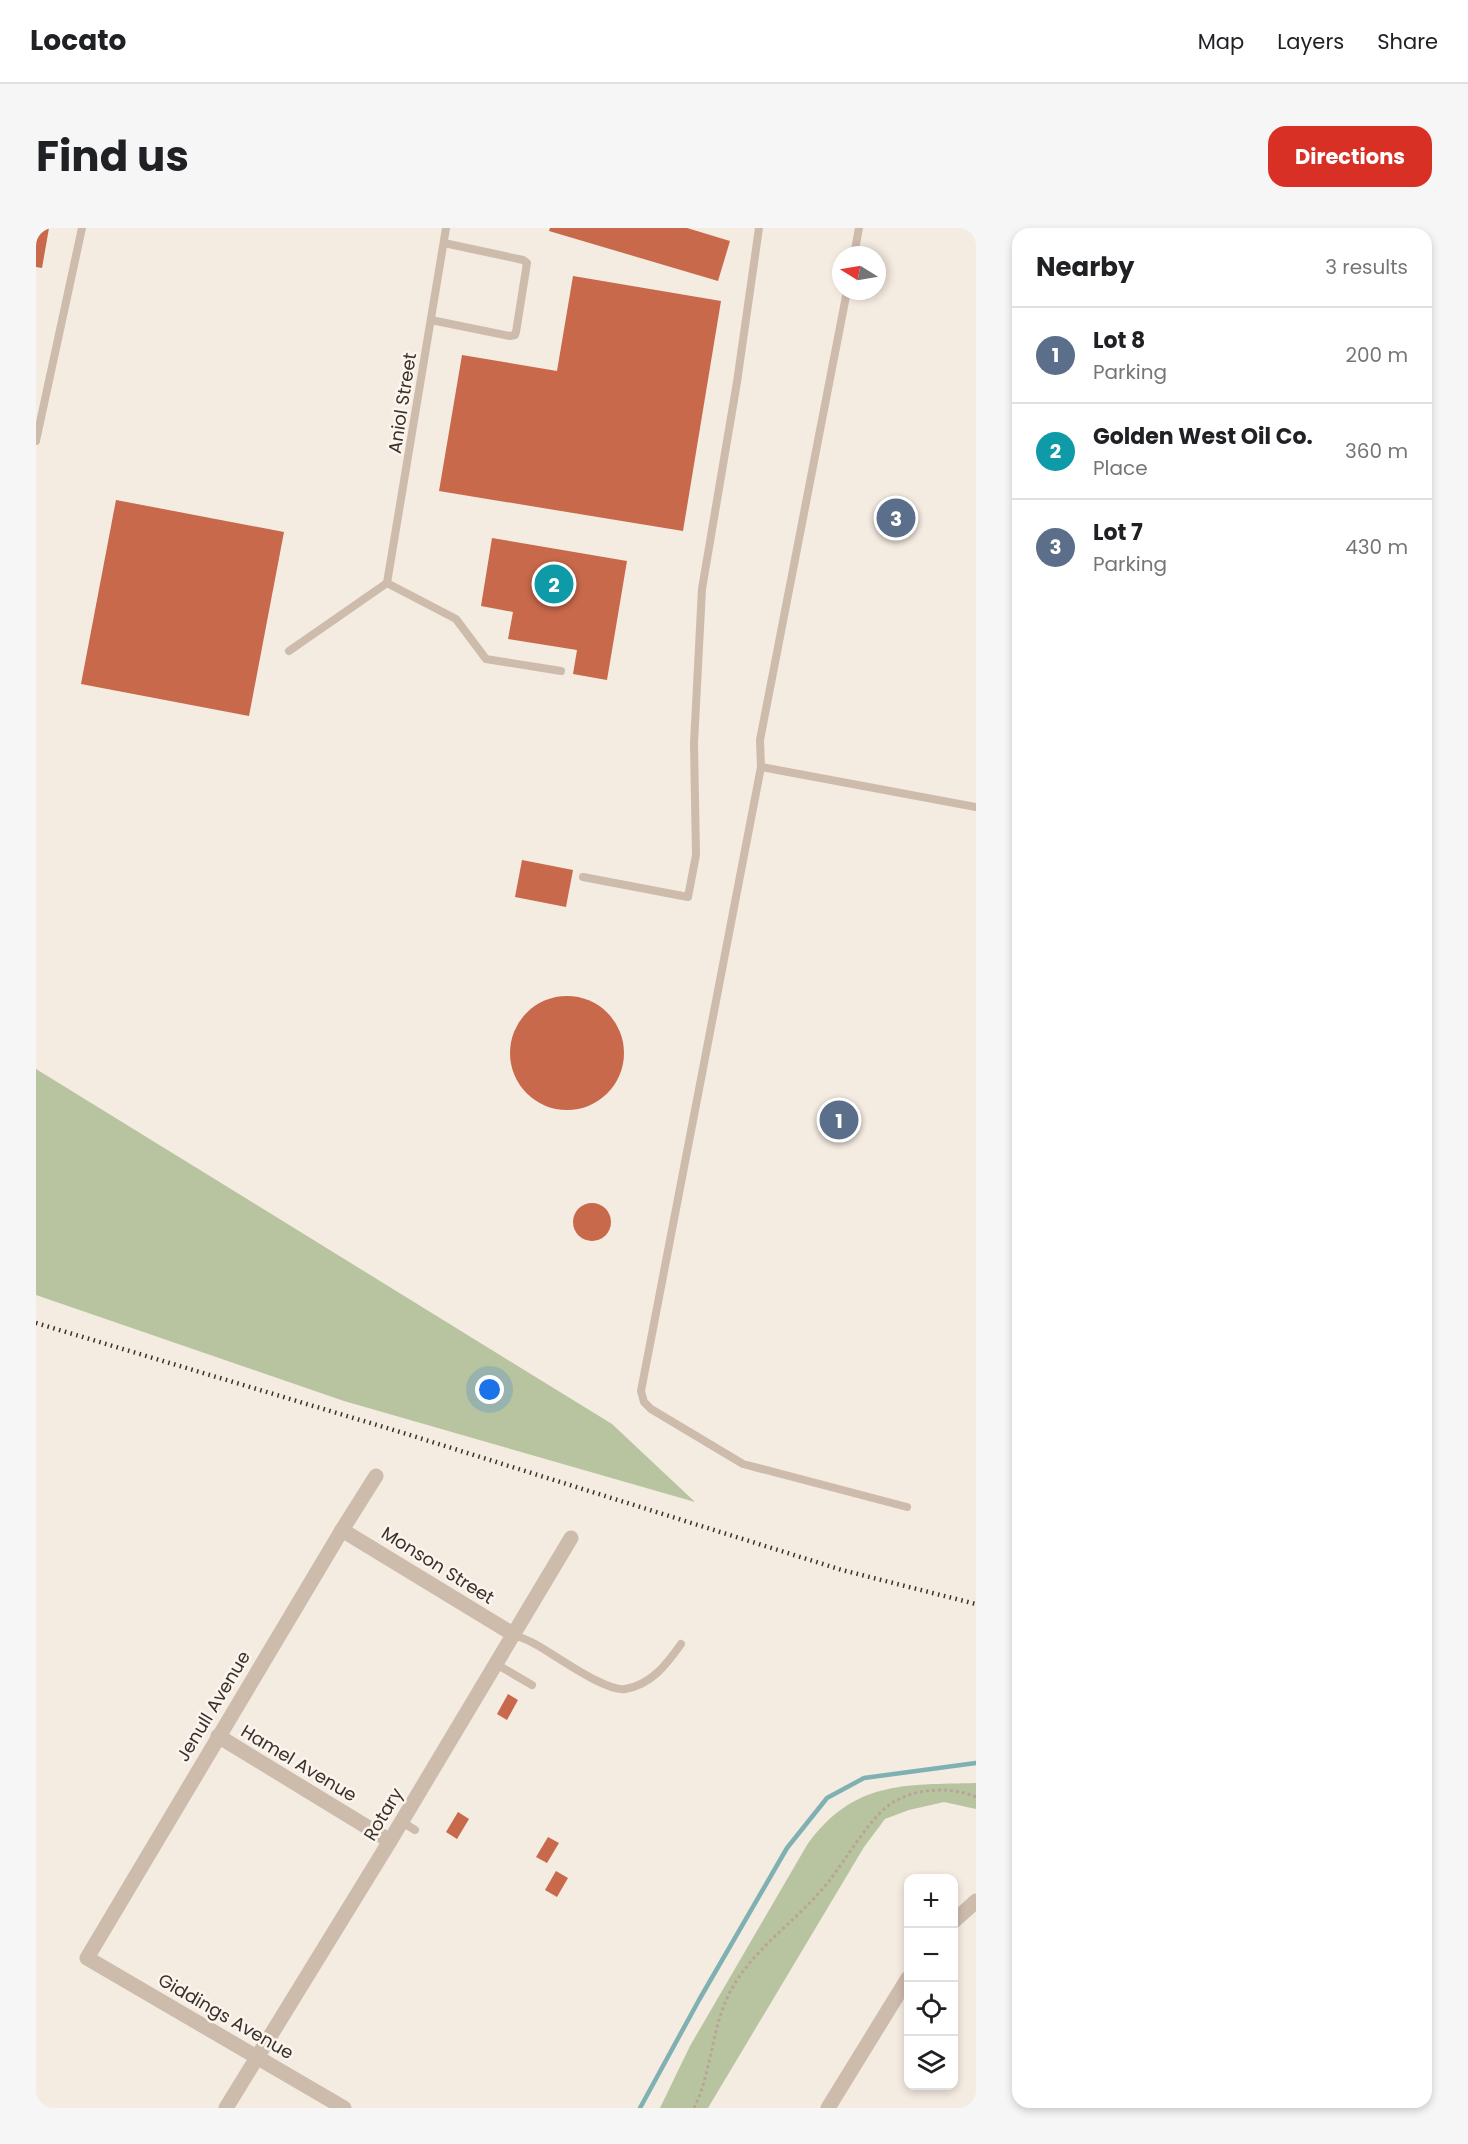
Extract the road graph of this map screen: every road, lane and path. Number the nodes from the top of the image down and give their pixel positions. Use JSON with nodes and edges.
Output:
{"nodes":[{"id":1,"x":82,"y":228,"type":"edge"},
{"id":2,"x":446,"y":228,"type":"edge"},
{"id":3,"x":759,"y":228,"type":"edge"},
{"id":4,"x":859,"y":228,"type":"edge"},
{"id":5,"x":444,"y":243,"type":"junction"},
{"id":6,"x":856,"y":246,"type":"edge"},
{"id":7,"x":845,"y":300,"type":"edge"},
{"id":8,"x":431,"y":320,"type":"junction"},
{"id":9,"x":36,"y":441,"type":"edge"},
{"id":10,"x":387,"y":583,"type":"junction"},
{"id":11,"x":289,"y":651,"type":"dead end"},
{"id":12,"x":561,"y":670,"type":"dead end"},
{"id":13,"x":761,"y":767,"type":"junction"},
{"id":14,"x":976,"y":807,"type":"edge"},
{"id":15,"x":583,"y":877,"type":"dead end"},
{"id":16,"x":376,"y":1476,"type":"dead end"},
{"id":17,"x":907,"y":1507,"type":"dead end"},
{"id":18,"x":342,"y":1530,"type":"junction"},
{"id":19,"x":571,"y":1538,"type":"dead end"},
{"id":20,"x":513,"y":1634,"type":"junction"},
{"id":21,"x":681,"y":1644,"type":"dead end"},
{"id":22,"x":496,"y":1664,"type":"junction"},
{"id":23,"x":532,"y":1685,"type":"dead end"},
{"id":24,"x":218,"y":1736,"type":"junction"},
{"id":25,"x":976,"y":1797,"type":"edge"},
{"id":26,"x":390,"y":1841,"type":"junction"},
{"id":27,"x":976,"y":1901,"type":"edge"},
{"id":28,"x":958,"y":1917,"type":"edge"},
{"id":29,"x":87,"y":1958,"type":"joint"},
{"id":30,"x":907,"y":1982,"type":"edge"},
{"id":31,"x":258,"y":2056,"type":"junction"},
{"id":32,"x":226,"y":2108,"type":"edge"},
{"id":33,"x":344,"y":2108,"type":"edge"},
{"id":34,"x":694,"y":2108,"type":"edge"},
{"id":35,"x":828,"y":2108,"type":"edge"}],
"edges":[{"from":1,"to":9,"type":"lane"},
{"from":2,"to":5,"type":"lane","name":"Aniol Street"},
{"from":3,"to":15,"type":"lane"},
{"from":4,"to":6,"type":"lane"},
{"from":5,"to":8,"type":"lane","name":"Aniol Street"},
{"from":5,"to":8,"type":"lane"},
{"from":7,"to":13,"type":"lane"},
{"from":8,"to":10,"type":"lane","name":"Aniol Street"},
{"from":10,"to":11,"type":"lane"},
{"from":10,"to":12,"type":"lane"},
{"from":13,"to":14,"type":"lane"},
{"from":13,"to":17,"type":"lane"},
{"from":16,"to":18,"type":"street","name":"Jenull Avenue"},
{"from":18,"to":20,"type":"street","name":"Monson Street"},
{"from":18,"to":24,"type":"street","name":"Jenull Avenue"},
{"from":19,"to":20,"type":"street","name":"Rotary"},
{"from":20,"to":21,"type":"lane"},
{"from":20,"to":22,"type":"street","name":"Rotary"},
{"from":22,"to":23,"type":"lane"},
{"from":22,"to":26,"type":"street","name":"Rotary"},
{"from":24,"to":26,"type":"street","name":"Hamel Avenue"},
{"from":24,"to":29,"type":"street","name":"Jenull Avenue"},
{"from":25,"to":34,"type":"path"},
{"from":26,"to":31,"type":"street","name":"Rotary"},
{"from":27,"to":28,"type":"street"},
{"from":29,"to":31,"type":"street","name":"Giddings Avenue"},
{"from":30,"to":35,"type":"street"},
{"from":31,"to":32,"type":"street","name":"Rotary"},
{"from":31,"to":33,"type":"street","name":"Giddings Avenue"}]}
